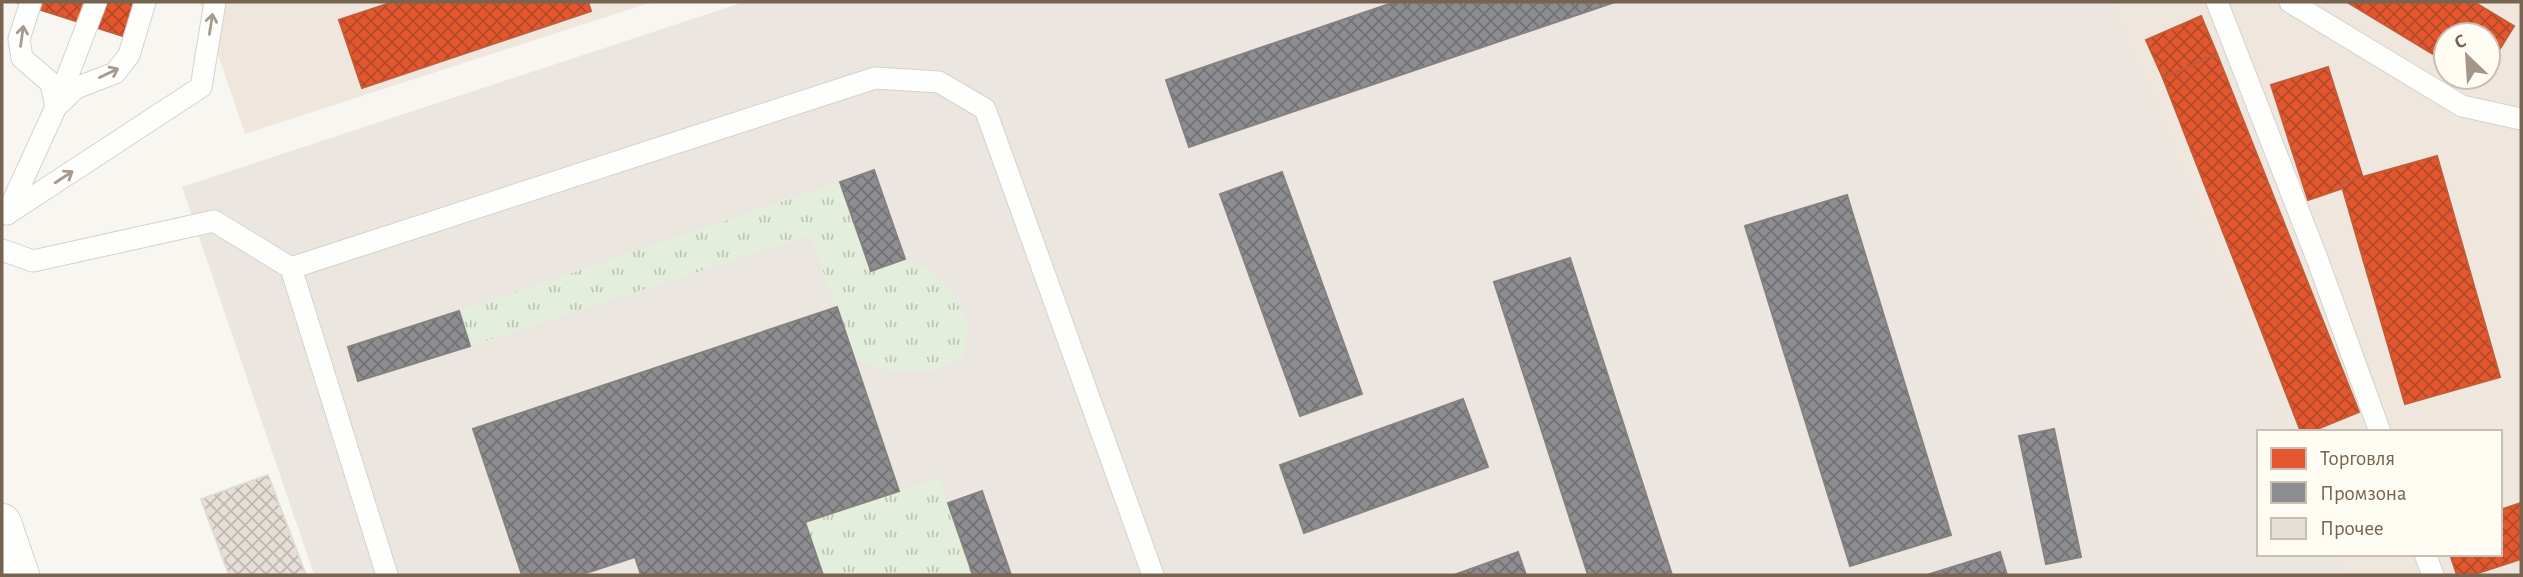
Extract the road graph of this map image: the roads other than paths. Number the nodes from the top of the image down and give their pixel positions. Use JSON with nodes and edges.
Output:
{"nodes":[{"id":1,"x":31,"y":2,"type":"edge"},
{"id":2,"x":96,"y":2,"type":"edge"},
{"id":3,"x":145,"y":2,"type":"edge"},
{"id":4,"x":215,"y":2,"type":"edge"},
{"id":5,"x":2217,"y":2,"type":"edge"},
{"id":6,"x":2290,"y":2,"type":"edge"},
{"id":7,"x":56,"y":107,"type":"junction"},
{"id":8,"x":2521,"y":119,"type":"edge"},
{"id":9,"x":4,"y":218,"type":"edge"},
{"id":10,"x":2,"y":250,"type":"edge"},
{"id":11,"x":291,"y":268,"type":"junction"},
{"id":12,"x":2379,"y":430,"type":"edge"},
{"id":13,"x":2,"y":523,"type":"edge"},
{"id":14,"x":2426,"y":556,"type":"edge"},
{"id":15,"x":20,"y":575,"type":"edge"},
{"id":16,"x":387,"y":575,"type":"edge"},
{"id":17,"x":1153,"y":575,"type":"edge"},
{"id":18,"x":2433,"y":575,"type":"edge"}],
"edges":[{"from":7,"to":1,"type":"lane","one_way":true},
{"from":2,"to":7,"type":"lane"},
{"from":7,"to":3,"type":"lane","one_way":true},
{"from":9,"to":4,"type":"lane","one_way":true},
{"from":5,"to":12,"type":"lane"},
{"from":6,"to":8,"type":"lane"},
{"from":7,"to":9,"type":"lane"},
{"from":10,"to":11,"type":"lane"},
{"from":11,"to":16,"type":"lane"},
{"from":11,"to":17,"type":"lane"},
{"from":13,"to":15,"type":"main road"},
{"from":14,"to":18,"type":"lane"}]}
